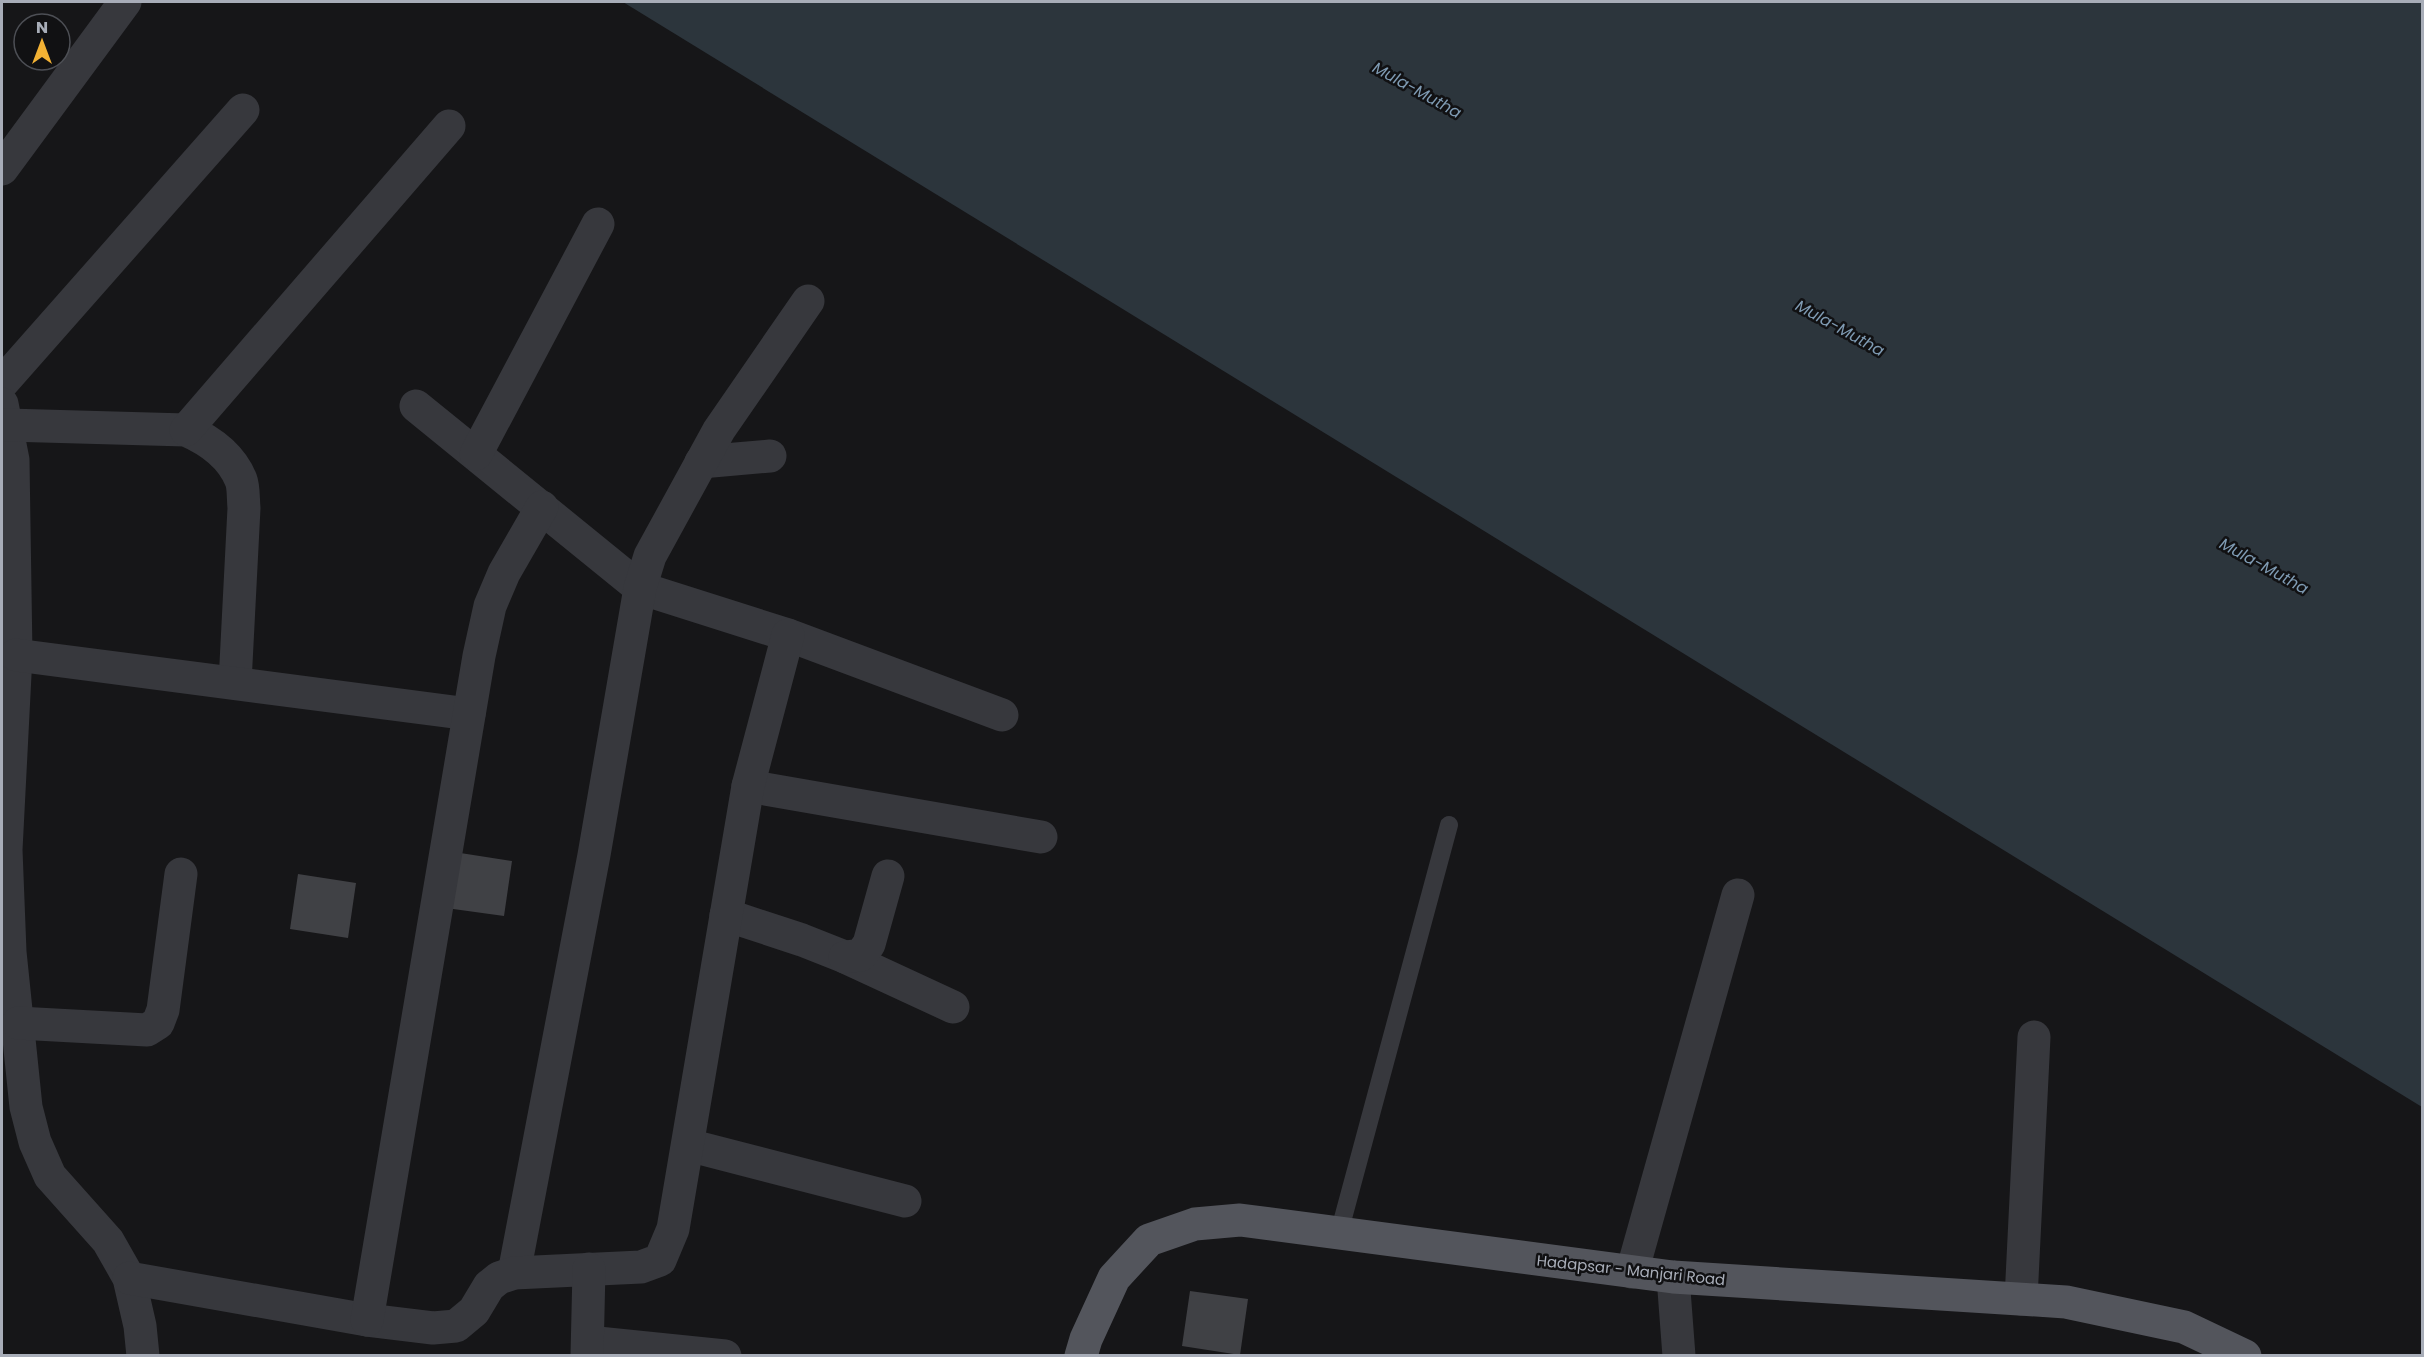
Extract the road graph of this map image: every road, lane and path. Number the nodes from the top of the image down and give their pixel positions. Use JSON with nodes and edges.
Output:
{"nodes":[{"id":1,"x":125,"y":2,"type":"edge"},
{"id":2,"x":243,"y":110,"type":"dead end"},
{"id":3,"x":449,"y":126,"type":"dead end"},
{"id":4,"x":2,"y":168,"type":"edge"},
{"id":5,"x":598,"y":224,"type":"dead end"},
{"id":6,"x":808,"y":301,"type":"dead end"},
{"id":7,"x":2,"y":383,"type":"edge"},
{"id":8,"x":416,"y":406,"type":"dead end"},
{"id":9,"x":4,"y":415,"type":"edge"},
{"id":10,"x":186,"y":430,"type":"junction"},
{"id":11,"x":476,"y":454,"type":"junction"},
{"id":12,"x":770,"y":456,"type":"dead end"},
{"id":13,"x":7,"y":460,"type":"edge"},
{"id":14,"x":701,"y":462,"type":"junction"},
{"id":15,"x":542,"y":507,"type":"junction"},
{"id":16,"x":640,"y":588,"type":"junction"},
{"id":17,"x":788,"y":635,"type":"junction"},
{"id":18,"x":16,"y":655,"type":"junction"},
{"id":19,"x":235,"y":683,"type":"junction"},
{"id":20,"x":469,"y":714,"type":"junction"},
{"id":21,"x":1002,"y":716,"type":"dead end"},
{"id":22,"x":748,"y":786,"type":"junction"},
{"id":23,"x":1449,"y":825,"type":"dead end"},
{"id":24,"x":1041,"y":837,"type":"dead end"},
{"id":25,"x":181,"y":874,"type":"dead end"},
{"id":26,"x":888,"y":876,"type":"dead end"},
{"id":27,"x":1738,"y":895,"type":"dead end"},
{"id":28,"x":726,"y":915,"type":"junction"},
{"id":29,"x":845,"y":957,"type":"junction"},
{"id":30,"x":953,"y":1007,"type":"dead end"},
{"id":31,"x":18,"y":1023,"type":"junction"},
{"id":32,"x":2034,"y":1036,"type":"dead end"},
{"id":33,"x":688,"y":1145,"type":"junction"},
{"id":34,"x":905,"y":1201,"type":"dead end"},
{"id":35,"x":1339,"y":1233,"type":"junction"},
{"id":36,"x":589,"y":1269,"type":"junction"},
{"id":37,"x":1632,"y":1272,"type":"junction"},
{"id":38,"x":514,"y":1273,"type":"junction"},
{"id":39,"x":1673,"y":1277,"type":"junction"},
{"id":40,"x":129,"y":1278,"type":"junction"},
{"id":41,"x":2021,"y":1299,"type":"junction"},
{"id":42,"x":367,"y":1320,"type":"junction"},
{"id":43,"x":588,"y":1349,"type":"edge"},
{"id":44,"x":143,"y":1356,"type":"edge"},
{"id":45,"x":724,"y":1356,"type":"edge"},
{"id":46,"x":1081,"y":1356,"type":"edge"},
{"id":47,"x":1679,"y":1356,"type":"edge"},
{"id":48,"x":2245,"y":1356,"type":"edge"}],
"edges":[{"from":1,"to":4,"type":"street"},
{"from":2,"to":7,"type":"street"},
{"from":3,"to":10,"type":"street"},
{"from":5,"to":11,"type":"street"},
{"from":6,"to":14,"type":"street"},
{"from":8,"to":11,"type":"street"},
{"from":9,"to":10,"type":"street"},
{"from":9,"to":13,"type":"street"},
{"from":10,"to":19,"type":"street"},
{"from":11,"to":15,"type":"street"},
{"from":12,"to":14,"type":"street"},
{"from":13,"to":18,"type":"street"},
{"from":14,"to":16,"type":"street"},
{"from":15,"to":16,"type":"street"},
{"from":15,"to":20,"type":"street"},
{"from":16,"to":17,"type":"street"},
{"from":16,"to":38,"type":"street"},
{"from":17,"to":21,"type":"street"},
{"from":17,"to":22,"type":"street"},
{"from":18,"to":19,"type":"street"},
{"from":18,"to":31,"type":"street"},
{"from":19,"to":20,"type":"street"},
{"from":20,"to":42,"type":"street"},
{"from":22,"to":24,"type":"street"},
{"from":22,"to":28,"type":"street"},
{"from":23,"to":35,"type":"lane"},
{"from":25,"to":31,"type":"street"},
{"from":26,"to":29,"type":"street"},
{"from":27,"to":37,"type":"street"},
{"from":28,"to":29,"type":"street"},
{"from":28,"to":33,"type":"street"},
{"from":29,"to":30,"type":"street"},
{"from":31,"to":40,"type":"street"},
{"from":32,"to":41,"type":"street"},
{"from":33,"to":34,"type":"street"},
{"from":33,"to":36,"type":"street"},
{"from":35,"to":37,"type":"main road","name":"Hadapsar - Manjari Road"},
{"from":35,"to":46,"type":"main road","name":"Hadapsar - Manjari Road"},
{"from":36,"to":38,"type":"street"},
{"from":36,"to":43,"type":"street"},
{"from":37,"to":39,"type":"main road","name":"Hadapsar - Manjari Road"},
{"from":38,"to":42,"type":"street"},
{"from":39,"to":41,"type":"main road","name":"Hadapsar - Manjari Road"},
{"from":39,"to":47,"type":"street"},
{"from":40,"to":42,"type":"street"},
{"from":40,"to":44,"type":"street"},
{"from":41,"to":48,"type":"main road","name":"Hadapsar - Manjari Road"},
{"from":43,"to":45,"type":"street"}]}
